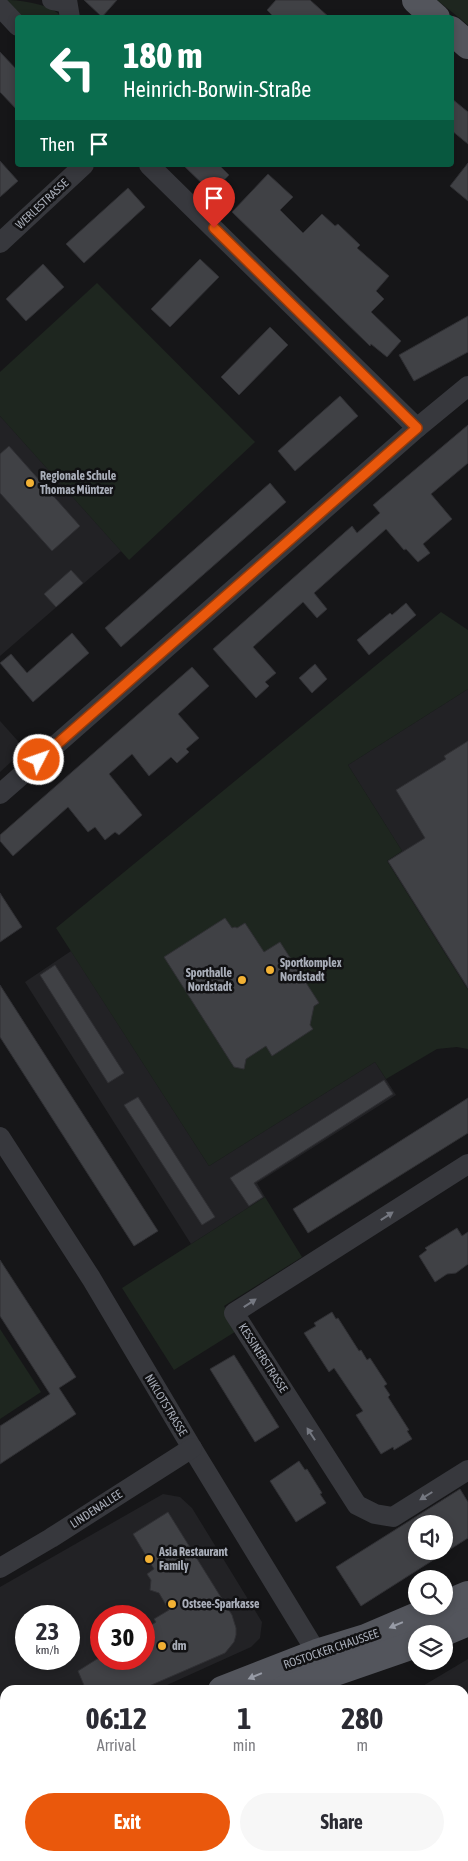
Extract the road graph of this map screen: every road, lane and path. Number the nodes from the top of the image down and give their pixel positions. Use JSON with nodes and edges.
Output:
{"nodes":[{"id":1,"x":52,"y":0,"type":"edge"},
{"id":2,"x":416,"y":0,"type":"edge"},
{"id":3,"x":0,"y":7,"type":"edge"},
{"id":4,"x":70,"y":15,"type":"edge"},
{"id":5,"x":433,"y":15,"type":"edge"},
{"id":6,"x":15,"y":23,"type":"edge"},
{"id":7,"x":454,"y":33,"type":"edge"},
{"id":8,"x":468,"y":45,"type":"edge"},
{"id":9,"x":82,"y":167,"type":"edge"},
{"id":10,"x":151,"y":167,"type":"edge"},
{"id":11,"x":0,"y":242,"type":"edge"},
{"id":12,"x":468,"y":386,"type":"edge"},
{"id":13,"x":417,"y":428,"type":"junction"},
{"id":14,"x":0,"y":794,"type":"edge"},
{"id":15,"x":0,"y":1137,"type":"edge"},
{"id":16,"x":468,"y":1164,"type":"edge"},
{"id":17,"x":192,"y":1448,"type":"junction"},
{"id":18,"x":468,"y":1470,"type":"edge"},
{"id":19,"x":0,"y":1568,"type":"edge"},
{"id":20,"x":468,"y":1595,"type":"edge"},
{"id":21,"x":453,"y":1601,"type":"edge"},
{"id":22,"x":421,"y":1615,"type":"edge"},
{"id":23,"x":468,"y":1622,"type":"edge"},
{"id":24,"x":453,"y":1628,"type":"edge"},
{"id":25,"x":408,"y":1646,"type":"edge"},
{"id":26,"x":322,"y":1664,"type":"junction"},
{"id":27,"x":234,"y":1685,"type":"edge"},
{"id":28,"x":290,"y":1685,"type":"edge"}],
"edges":[{"from":1,"to":4,"type":"street"},
{"from":2,"to":5,"type":"main road"},
{"from":3,"to":6,"type":"street"},
{"from":7,"to":8,"type":"main road"},
{"from":9,"to":11,"type":"street","name":"WERLESTRASSE"},
{"from":10,"to":13,"type":"street"},
{"from":12,"to":13,"type":"street"},
{"from":13,"to":14,"type":"street"},
{"from":15,"to":17,"type":"street","name":"NIKLOTSTRASSE"},
{"from":18,"to":16,"type":"street","name":"KESSINERSTRASSE","one_way":true},
{"from":17,"to":19,"type":"street","name":"LINDENALLEE"},
{"from":17,"to":26,"type":"street","name":"NIKLOTSTRASSE"},
{"from":20,"to":21,"type":"main road","name":"ROSTOCKER CHAUSSEE"},
{"from":22,"to":26,"type":"main road","name":"ROSTOCKER CHAUSSEE","one_way":true},
{"from":23,"to":24,"type":"main road"},
{"from":25,"to":26,"type":"main road","name":"ROSTOCKER CHAUSSEE"},
{"from":26,"to":27,"type":"main road","name":"ROSTOCKER CHAUSSEE","one_way":true},
{"from":26,"to":28,"type":"main road","name":"ROSTOCKER CHAUSSEE"}]}
